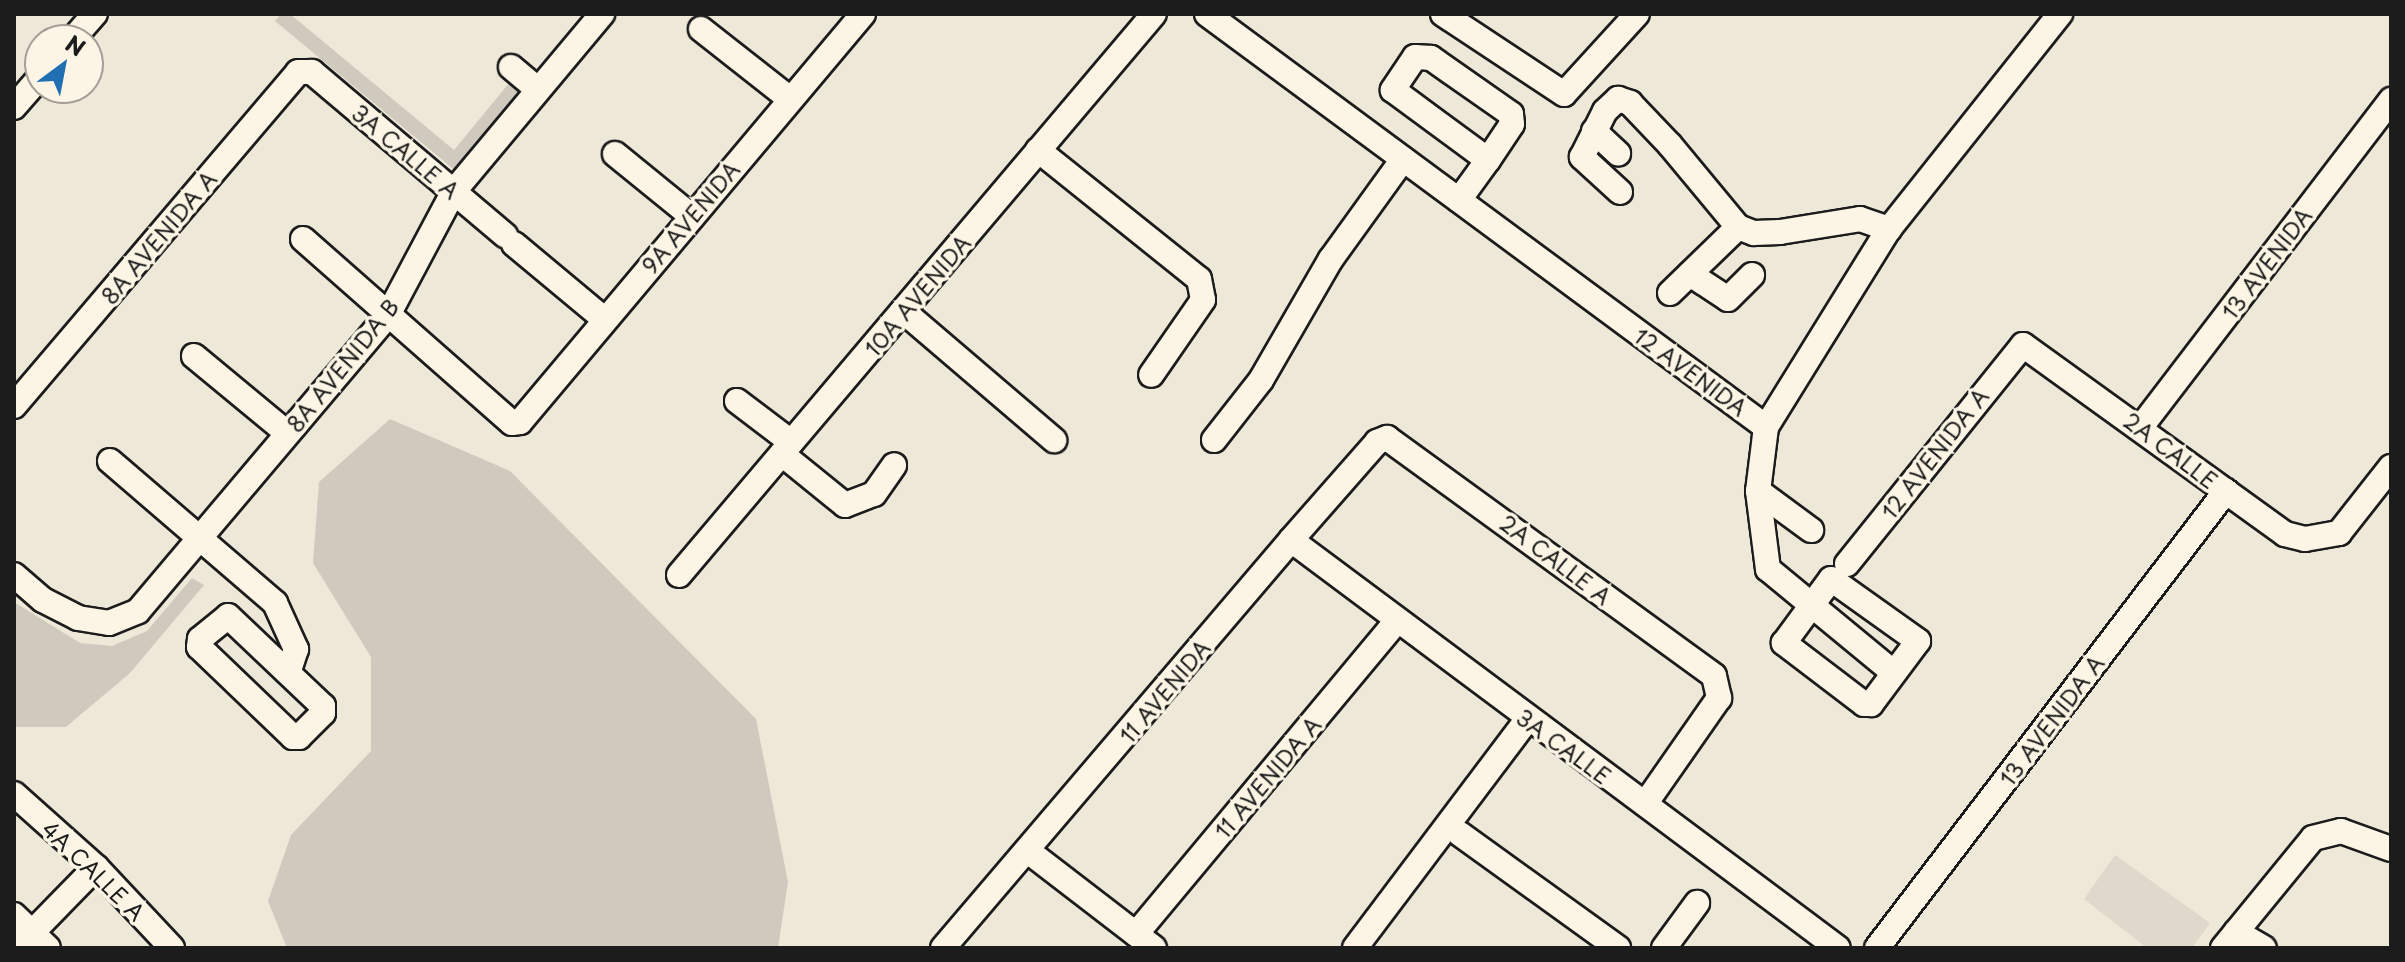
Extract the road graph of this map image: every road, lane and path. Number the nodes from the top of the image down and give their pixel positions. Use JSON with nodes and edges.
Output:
{"nodes":[{"id":1,"x":602,"y":14,"type":"edge"},
{"id":2,"x":863,"y":14,"type":"edge"},
{"id":3,"x":1154,"y":14,"type":"edge"},
{"id":4,"x":1207,"y":14,"type":"edge"},
{"id":5,"x":1443,"y":14,"type":"edge"},
{"id":6,"x":1637,"y":14,"type":"edge"},
{"id":7,"x":2060,"y":14,"type":"edge"},
{"id":8,"x":694,"y":21,"type":"edge"},
{"id":9,"x":511,"y":67,"type":"dead end"},
{"id":10,"x":305,"y":70,"type":"joint"},
{"id":11,"x":538,"y":90,"type":"junction"},
{"id":12,"x":790,"y":99,"type":"junction"},
{"id":13,"x":2391,"y":100,"type":"edge"},
{"id":14,"x":1594,"y":131,"type":"junction"},
{"id":15,"x":1038,"y":150,"type":"junction"},
{"id":16,"x":1618,"y":153,"type":"dead end"},
{"id":17,"x":615,"y":154,"type":"dead end"},
{"id":18,"x":1403,"y":159,"type":"junction"},
{"id":19,"x":1488,"y":160,"type":"junction"},
{"id":20,"x":454,"y":191,"type":"junction"},
{"id":21,"x":1620,"y":192,"type":"dead end"},
{"id":22,"x":1459,"y":200,"type":"junction"},
{"id":23,"x":690,"y":215,"type":"junction"},
{"id":24,"x":1738,"y":227,"type":"junction"},
{"id":25,"x":1889,"y":229,"type":"junction"},
{"id":26,"x":303,"y":239,"type":"dead end"},
{"id":27,"x":1690,"y":274,"type":"junction"},
{"id":28,"x":1752,"y":275,"type":"dead end"},
{"id":29,"x":1670,"y":293,"type":"dead end"},
{"id":30,"x":903,"y":311,"type":"junction"},
{"id":31,"x":388,"y":315,"type":"junction"},
{"id":32,"x":604,"y":319,"type":"junction"},
{"id":33,"x":2023,"y":345,"type":"joint"},
{"id":34,"x":194,"y":356,"type":"dead end"},
{"id":35,"x":1151,"y":375,"type":"dead end"},
{"id":36,"x":737,"y":401,"type":"dead end"},
{"id":37,"x":14,"y":406,"type":"edge"},
{"id":38,"x":1766,"y":427,"type":"junction"},
{"id":39,"x":2141,"y":427,"type":"junction"},
{"id":40,"x":287,"y":433,"type":"junction"},
{"id":41,"x":1387,"y":438,"type":"joint"},
{"id":42,"x":1054,"y":440,"type":"dead end"},
{"id":43,"x":1214,"y":440,"type":"dead end"},
{"id":44,"x":787,"y":448,"type":"junction"},
{"id":45,"x":110,"y":461,"type":"dead end"},
{"id":46,"x":894,"y":465,"type":"dead end"},
{"id":47,"x":2391,"y":467,"type":"edge"},
{"id":48,"x":1758,"y":491,"type":"junction"},
{"id":49,"x":2226,"y":491,"type":"junction"},
{"id":50,"x":1811,"y":530,"type":"dead end"},
{"id":51,"x":201,"y":537,"type":"junction"},
{"id":52,"x":1291,"y":540,"type":"junction"},
{"id":53,"x":1847,"y":564,"type":"dead end"},
{"id":54,"x":14,"y":575,"type":"edge"},
{"id":55,"x":679,"y":575,"type":"dead end"},
{"id":56,"x":1809,"y":607,"type":"junction"},
{"id":57,"x":1397,"y":621,"type":"junction"},
{"id":58,"x":288,"y":673,"type":"junction"},
{"id":59,"x":1894,"y":673,"type":"junction"},
{"id":60,"x":1527,"y":720,"type":"junction"},
{"id":61,"x":15,"y":797,"type":"edge"},
{"id":62,"x":1645,"y":804,"type":"junction"},
{"id":63,"x":1460,"y":834,"type":"dead end"},
{"id":64,"x":2391,"y":849,"type":"edge"},
{"id":65,"x":1028,"y":851,"type":"junction"},
{"id":66,"x":96,"y":867,"type":"junction"},
{"id":67,"x":1697,"y":903,"type":"dead end"},
{"id":68,"x":14,"y":915,"type":"edge"},
{"id":69,"x":2230,"y":940,"type":"edge"},
{"id":70,"x":1145,"y":941,"type":"edge"},
{"id":71,"x":32,"y":943,"type":"edge"},
{"id":72,"x":167,"y":946,"type":"edge"},
{"id":73,"x":943,"y":948,"type":"edge"},
{"id":74,"x":1355,"y":948,"type":"edge"},
{"id":75,"x":1618,"y":948,"type":"edge"},
{"id":76,"x":1664,"y":948,"type":"edge"},
{"id":77,"x":1838,"y":948,"type":"edge"},
{"id":78,"x":1877,"y":948,"type":"edge"},
{"id":79,"x":2264,"y":948,"type":"edge"}],
"edges":[{"from":1,"to":11,"type":"street","name":"8A AVENIDA B"},
{"from":2,"to":12,"type":"street","name":"9A AVENIDA"},
{"from":3,"to":15,"type":"street","name":"10A AVENIDA"},
{"from":4,"to":18,"type":"street","name":"12 AVENIDA"},
{"from":5,"to":6,"type":"street"},
{"from":7,"to":25,"type":"street","name":"12 AVENIDA"},
{"from":8,"to":12,"type":"street"},
{"from":9,"to":11,"type":"street"},
{"from":10,"to":20,"type":"street","name":"3A CALLE A"},
{"from":10,"to":37,"type":"street","name":"8A AVENIDA A"},
{"from":11,"to":20,"type":"street","name":"8A AVENIDA B"},
{"from":12,"to":23,"type":"street","name":"9A AVENIDA"},
{"from":13,"to":39,"type":"street","name":"13 AVENIDA"},
{"from":14,"to":16,"type":"street"},
{"from":14,"to":21,"type":"street"},
{"from":14,"to":24,"type":"street"},
{"from":15,"to":30,"type":"street","name":"10A AVENIDA"},
{"from":15,"to":35,"type":"street"},
{"from":17,"to":23,"type":"street"},
{"from":18,"to":22,"type":"street","name":"12 AVENIDA"},
{"from":18,"to":43,"type":"street"},
{"from":19,"to":19,"type":"street"},
{"from":19,"to":22,"type":"street"},
{"from":20,"to":31,"type":"street","name":"8A AVENIDA B"},
{"from":20,"to":32,"type":"street","name":"3A CALLE A"},
{"from":22,"to":38,"type":"street","name":"12 AVENIDA"},
{"from":23,"to":32,"type":"street","name":"9A AVENIDA"},
{"from":24,"to":25,"type":"street"},
{"from":24,"to":27,"type":"street"},
{"from":25,"to":38,"type":"street","name":"12 AVENIDA"},
{"from":26,"to":31,"type":"street"},
{"from":27,"to":28,"type":"street"},
{"from":27,"to":29,"type":"street"},
{"from":30,"to":42,"type":"street"},
{"from":30,"to":44,"type":"street","name":"10A AVENIDA"},
{"from":31,"to":32,"type":"street","name":"9A AVENIDA"},
{"from":31,"to":40,"type":"street","name":"8A AVENIDA B"},
{"from":33,"to":39,"type":"street","name":"2A CALLE"},
{"from":33,"to":53,"type":"street","name":"12 AVENIDA A"},
{"from":34,"to":40,"type":"street"},
{"from":36,"to":44,"type":"street"},
{"from":38,"to":48,"type":"street"},
{"from":39,"to":49,"type":"street","name":"2A CALLE"},
{"from":40,"to":51,"type":"street","name":"8A AVENIDA B"},
{"from":41,"to":52,"type":"street","name":"11 AVENIDA"},
{"from":41,"to":62,"type":"street","name":"2A CALLE A"},
{"from":44,"to":46,"type":"street"},
{"from":44,"to":55,"type":"street","name":"10A AVENIDA"},
{"from":45,"to":51,"type":"street"},
{"from":47,"to":49,"type":"street","name":"2A CALLE"},
{"from":48,"to":50,"type":"street"},
{"from":48,"to":56,"type":"street"},
{"from":49,"to":78,"type":"street","name":"13 AVENIDA A"},
{"from":51,"to":54,"type":"street","name":"8A AVENIDA B"},
{"from":51,"to":58,"type":"street"},
{"from":52,"to":57,"type":"street","name":"3A CALLE"},
{"from":52,"to":65,"type":"street","name":"11 AVENIDA"},
{"from":56,"to":59,"type":"street"},
{"from":56,"to":59,"type":"street"},
{"from":56,"to":59,"type":"street"},
{"from":57,"to":60,"type":"street","name":"3A CALLE"},
{"from":57,"to":70,"type":"street","name":"11 AVENIDA A"},
{"from":58,"to":58,"type":"street"},
{"from":60,"to":62,"type":"street","name":"3A CALLE"},
{"from":60,"to":74,"type":"street"},
{"from":61,"to":66,"type":"street","name":"4A CALLE A"},
{"from":62,"to":77,"type":"street","name":"3A CALLE"},
{"from":63,"to":75,"type":"street"},
{"from":64,"to":69,"type":"street"},
{"from":65,"to":70,"type":"street"},
{"from":65,"to":73,"type":"street","name":"11 AVENIDA"},
{"from":66,"to":71,"type":"street"},
{"from":66,"to":72,"type":"street","name":"4A CALLE A"},
{"from":67,"to":76,"type":"street"},
{"from":68,"to":71,"type":"street"},
{"from":69,"to":79,"type":"street"}]}
